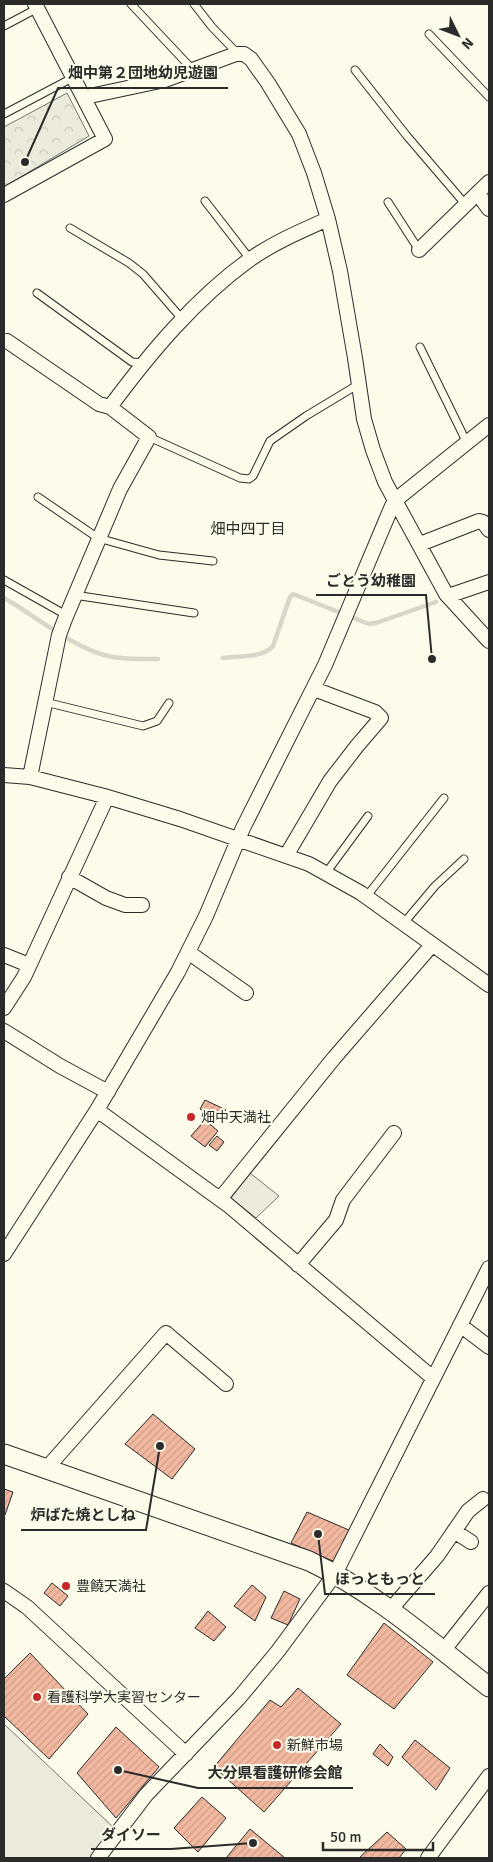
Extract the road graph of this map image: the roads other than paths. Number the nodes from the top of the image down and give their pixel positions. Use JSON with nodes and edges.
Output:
{"nodes":[{"id":1,"x":131,"y":4,"type":"edge"},
{"id":2,"x":194,"y":4,"type":"edge"},
{"id":3,"x":37,"y":6,"type":"edge"},
{"id":4,"x":4,"y":26,"type":"edge"},
{"id":5,"x":429,"y":34,"type":"dead end"},
{"id":6,"x":238,"y":54,"type":"junction"},
{"id":7,"x":193,"y":70,"type":"junction"},
{"id":8,"x":355,"y":70,"type":"dead end"},
{"id":9,"x":74,"y":77,"type":"junction"},
{"id":10,"x":85,"y":97,"type":"junction"},
{"id":11,"x":489,"y":97,"type":"edge"},
{"id":12,"x":4,"y":114,"type":"edge"},
{"id":13,"x":489,"y":182,"type":"edge"},
{"id":14,"x":478,"y":194,"type":"junction"},
{"id":15,"x":4,"y":195,"type":"edge"},
{"id":16,"x":204,"y":201,"type":"dead end"},
{"id":17,"x":388,"y":202,"type":"dead end"},
{"id":18,"x":467,"y":205,"type":"junction"},
{"id":19,"x":489,"y":209,"type":"edge"},
{"id":20,"x":328,"y":219,"type":"junction"},
{"id":21,"x":70,"y":228,"type":"dead end"},
{"id":22,"x":419,"y":250,"type":"joint"},
{"id":23,"x":250,"y":259,"type":"junction"},
{"id":24,"x":37,"y":293,"type":"dead end"},
{"id":25,"x":183,"y":320,"type":"junction"},
{"id":26,"x":5,"y":339,"type":"edge"},
{"id":27,"x":420,"y":346,"type":"dead end"},
{"id":28,"x":143,"y":363,"type":"junction"},
{"id":29,"x":358,"y":384,"type":"junction"},
{"id":30,"x":110,"y":407,"type":"junction"},
{"id":31,"x":489,"y":425,"type":"edge"},
{"id":32,"x":149,"y":437,"type":"junction"},
{"id":33,"x":467,"y":443,"type":"junction"},
{"id":34,"x":38,"y":497,"type":"dead end"},
{"id":35,"x":395,"y":501,"type":"junction"},
{"id":36,"x":489,"y":530,"type":"edge"},
{"id":37,"x":98,"y":538,"type":"junction"},
{"id":38,"x":420,"y":544,"type":"junction"},
{"id":39,"x":213,"y":561,"type":"dead end"},
{"id":40,"x":4,"y":580,"type":"edge"},
{"id":41,"x":489,"y":582,"type":"edge"},
{"id":42,"x":74,"y":595,"type":"junction"},
{"id":43,"x":448,"y":596,"type":"junction"},
{"id":44,"x":194,"y":613,"type":"dead end"},
{"id":45,"x":66,"y":615,"type":"junction"},
{"id":46,"x":489,"y":641,"type":"edge"},
{"id":47,"x":314,"y":689,"type":"junction"},
{"id":48,"x":45,"y":702,"type":"junction"},
{"id":49,"x":169,"y":703,"type":"dead end"},
{"id":50,"x":4,"y":775,"type":"edge"},
{"id":51,"x":30,"y":777,"type":"junction"},
{"id":52,"x":107,"y":797,"type":"junction"},
{"id":53,"x":444,"y":798,"type":"dead end"},
{"id":54,"x":368,"y":816,"type":"dead end"},
{"id":55,"x":238,"y":840,"type":"junction"},
{"id":56,"x":286,"y":856,"type":"junction"},
{"id":57,"x":464,"y":859,"type":"dead end"},
{"id":58,"x":326,"y":873,"type":"junction"},
{"id":59,"x":69,"y":877,"type":"junction"},
{"id":60,"x":366,"y":897,"type":"junction"},
{"id":61,"x":142,"y":905,"type":"dead end"},
{"id":62,"x":403,"y":924,"type":"junction"},
{"id":63,"x":432,"y":946,"type":"junction"},
{"id":64,"x":188,"y":952,"type":"junction"},
{"id":65,"x":4,"y":955,"type":"edge"},
{"id":66,"x":29,"y":965,"type":"junction"},
{"id":67,"x":489,"y":985,"type":"edge"},
{"id":68,"x":246,"y":994,"type":"dead end"},
{"id":69,"x":4,"y":1008,"type":"edge"},
{"id":70,"x":4,"y":1031,"type":"edge"},
{"id":71,"x":108,"y":1092,"type":"junction"},
{"id":72,"x":96,"y":1110,"type":"junction"},
{"id":73,"x":394,"y":1133,"type":"dead end"},
{"id":74,"x":220,"y":1199,"type":"junction"},
{"id":75,"x":4,"y":1254,"type":"edge"},
{"id":76,"x":298,"y":1265,"type":"junction"},
{"id":77,"x":489,"y":1268,"type":"edge"},
{"id":78,"x":460,"y":1325,"type":"junction"},
{"id":79,"x":489,"y":1347,"type":"edge"},
{"id":80,"x":433,"y":1378,"type":"junction"},
{"id":81,"x":226,"y":1384,"type":"dead end"},
{"id":82,"x":4,"y":1454,"type":"edge"},
{"id":83,"x":46,"y":1469,"type":"junction"},
{"id":84,"x":483,"y":1499,"type":"dead end"},
{"id":85,"x":454,"y":1531,"type":"junction"},
{"id":86,"x":472,"y":1542,"type":"dead end"},
{"id":87,"x":335,"y":1574,"type":"junction"},
{"id":88,"x":4,"y":1591,"type":"edge"},
{"id":89,"x":489,"y":1593,"type":"edge"},
{"id":90,"x":390,"y":1610,"type":"junction"},
{"id":91,"x":443,"y":1651,"type":"junction"},
{"id":92,"x":489,"y":1687,"type":"edge"},
{"id":93,"x":186,"y":1754,"type":"junction"},
{"id":94,"x":489,"y":1776,"type":"edge"},
{"id":95,"x":98,"y":1858,"type":"edge"},
{"id":96,"x":428,"y":1858,"type":"edge"}],
"edges":[{"from":1,"to":7,"type":"lane"},
{"from":2,"to":6,"type":"lane"},
{"from":3,"to":4,"type":"lane"},
{"from":3,"to":9,"type":"street"},
{"from":5,"to":11,"type":"lane"},
{"from":6,"to":7,"type":"street"},
{"from":6,"to":20,"type":"street"},
{"from":7,"to":10,"type":"street"},
{"from":8,"to":18,"type":"lane"},
{"from":9,"to":10,"type":"street"},
{"from":9,"to":12,"type":"lane"},
{"from":10,"to":15,"type":"street"},
{"from":13,"to":14,"type":"street"},
{"from":14,"to":18,"type":"street"},
{"from":14,"to":19,"type":"street"},
{"from":16,"to":23,"type":"lane"},
{"from":17,"to":22,"type":"lane"},
{"from":18,"to":22,"type":"street"},
{"from":20,"to":23,"type":"street"},
{"from":20,"to":29,"type":"street"},
{"from":21,"to":25,"type":"lane"},
{"from":23,"to":25,"type":"street"},
{"from":24,"to":28,"type":"lane"},
{"from":25,"to":28,"type":"street"},
{"from":26,"to":30,"type":"street"},
{"from":27,"to":33,"type":"lane"},
{"from":28,"to":30,"type":"street"},
{"from":29,"to":32,"type":"lane"},
{"from":29,"to":35,"type":"street"},
{"from":30,"to":32,"type":"street"},
{"from":31,"to":33,"type":"street"},
{"from":32,"to":37,"type":"street"},
{"from":33,"to":35,"type":"street"},
{"from":34,"to":37,"type":"lane"},
{"from":35,"to":38,"type":"street"},
{"from":35,"to":47,"type":"street"},
{"from":36,"to":38,"type":"street"},
{"from":37,"to":39,"type":"lane"},
{"from":37,"to":42,"type":"street"},
{"from":38,"to":43,"type":"street"},
{"from":40,"to":45,"type":"lane"},
{"from":41,"to":43,"type":"street"},
{"from":42,"to":44,"type":"lane"},
{"from":42,"to":45,"type":"street"},
{"from":43,"to":46,"type":"street"},
{"from":45,"to":48,"type":"street"},
{"from":47,"to":55,"type":"street"},
{"from":47,"to":56,"type":"street"},
{"from":48,"to":49,"type":"lane"},
{"from":48,"to":51,"type":"street"},
{"from":50,"to":51,"type":"street"},
{"from":51,"to":52,"type":"street"},
{"from":52,"to":55,"type":"street"},
{"from":52,"to":59,"type":"street"},
{"from":53,"to":60,"type":"lane"},
{"from":54,"to":58,"type":"lane"},
{"from":55,"to":56,"type":"street"},
{"from":55,"to":64,"type":"street"},
{"from":56,"to":58,"type":"street"},
{"from":57,"to":62,"type":"lane"},
{"from":58,"to":60,"type":"street"},
{"from":59,"to":61,"type":"street"},
{"from":59,"to":66,"type":"street"},
{"from":60,"to":62,"type":"street"},
{"from":62,"to":63,"type":"street"},
{"from":63,"to":67,"type":"street"},
{"from":63,"to":74,"type":"street"},
{"from":64,"to":68,"type":"street"},
{"from":64,"to":71,"type":"street"},
{"from":65,"to":66,"type":"street"},
{"from":66,"to":69,"type":"street"},
{"from":70,"to":71,"type":"street"},
{"from":71,"to":72,"type":"street"},
{"from":72,"to":74,"type":"street"},
{"from":72,"to":75,"type":"street"},
{"from":73,"to":76,"type":"street"},
{"from":74,"to":76,"type":"street"},
{"from":76,"to":80,"type":"street"},
{"from":77,"to":78,"type":"street"},
{"from":78,"to":79,"type":"street"},
{"from":78,"to":80,"type":"street"},
{"from":80,"to":87,"type":"street"},
{"from":81,"to":83,"type":"street"},
{"from":82,"to":83,"type":"street"},
{"from":83,"to":87,"type":"street"},
{"from":84,"to":85,"type":"street"},
{"from":85,"to":86,"type":"street"},
{"from":85,"to":90,"type":"street"},
{"from":87,"to":90,"type":"street"},
{"from":87,"to":93,"type":"street"},
{"from":88,"to":93,"type":"street"},
{"from":89,"to":91,"type":"street"},
{"from":90,"to":91,"type":"street"},
{"from":91,"to":92,"type":"street"},
{"from":93,"to":95,"type":"street"},
{"from":94,"to":96,"type":"street"}]}
